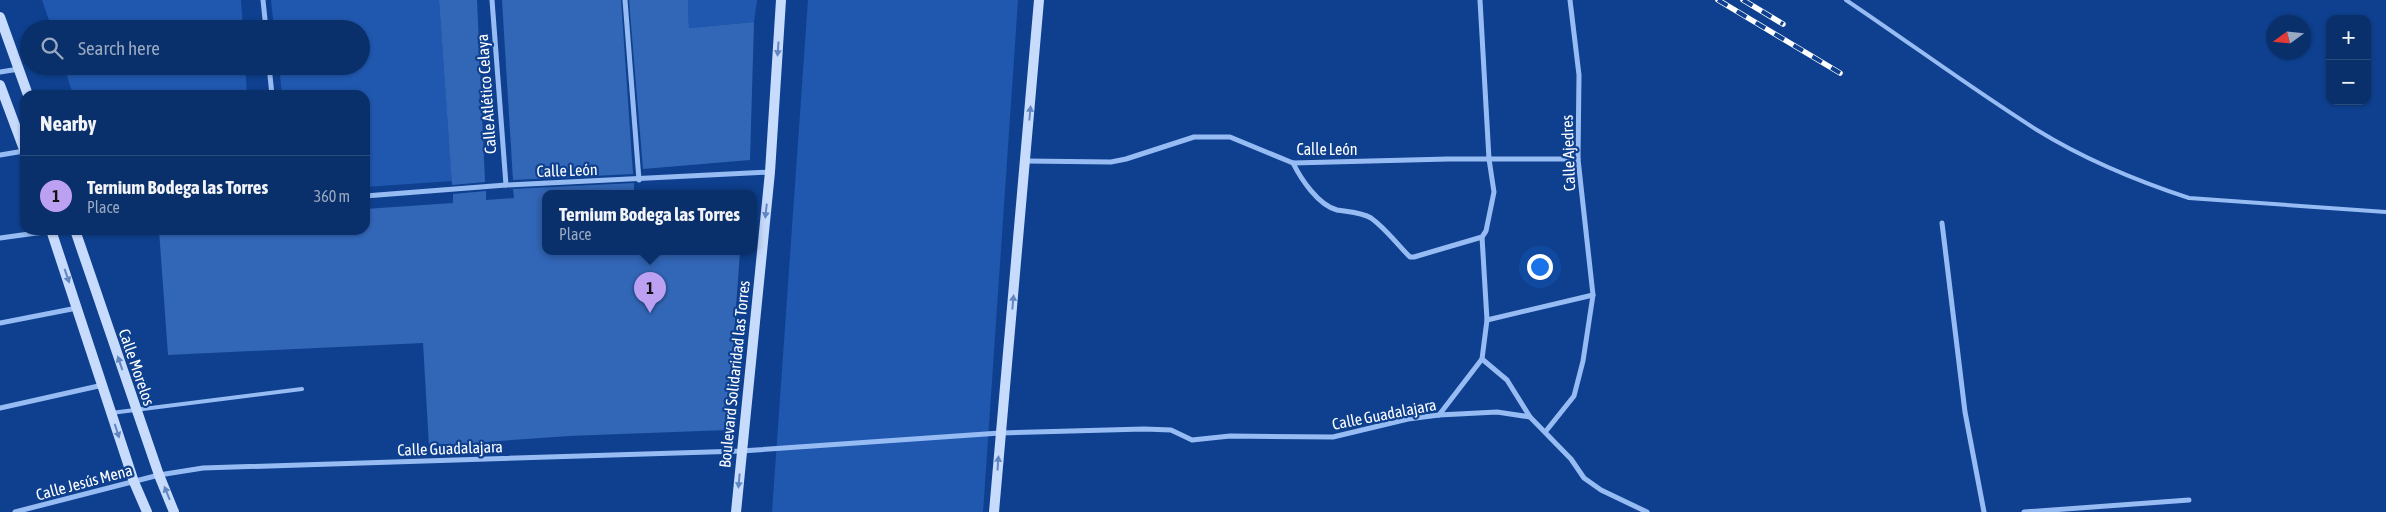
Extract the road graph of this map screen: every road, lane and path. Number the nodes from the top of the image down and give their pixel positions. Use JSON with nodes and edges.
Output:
{"nodes":[{"id":1,"x":263,"y":0,"type":"edge"},
{"id":2,"x":492,"y":0,"type":"edge"},
{"id":3,"x":625,"y":0,"type":"edge"},
{"id":4,"x":1034,"y":0,"type":"edge"},
{"id":5,"x":1040,"y":0,"type":"edge"},
{"id":6,"x":1480,"y":0,"type":"edge"},
{"id":7,"x":1570,"y":0,"type":"edge"},
{"id":8,"x":1846,"y":0,"type":"edge"},
{"id":9,"x":782,"y":3,"type":"edge"},
{"id":10,"x":0,"y":17,"type":"edge"},
{"id":11,"x":265,"y":20,"type":"edge"},
{"id":12,"x":1037,"y":24,"type":"junction"},
{"id":13,"x":19,"y":69,"type":"junction"},
{"id":14,"x":0,"y":72,"type":"edge"},
{"id":15,"x":20,"y":72,"type":"edge"},
{"id":16,"x":21,"y":75,"type":"edge"},
{"id":17,"x":270,"y":75,"type":"edge"},
{"id":18,"x":0,"y":85,"type":"edge"},
{"id":19,"x":26,"y":90,"type":"edge"},
{"id":20,"x":271,"y":90,"type":"edge"},
{"id":21,"x":20,"y":138,"type":"edge"},
{"id":22,"x":20,"y":152,"type":"edge"},
{"id":23,"x":0,"y":155,"type":"edge"},
{"id":24,"x":1489,"y":159,"type":"junction"},
{"id":25,"x":1578,"y":159,"type":"junction"},
{"id":26,"x":1026,"y":161,"type":"junction"},
{"id":27,"x":1293,"y":162,"type":"junction"},
{"id":28,"x":770,"y":172,"type":"junction"},
{"id":29,"x":639,"y":180,"type":"junction"},
{"id":30,"x":506,"y":185,"type":"junction"},
{"id":31,"x":370,"y":196,"type":"edge"},
{"id":32,"x":2386,"y":212,"type":"edge"},
{"id":33,"x":1942,"y":223,"type":"dead end"},
{"id":34,"x":20,"y":235,"type":"edge"},
{"id":35,"x":53,"y":235,"type":"edge"},
{"id":36,"x":77,"y":235,"type":"edge"},
{"id":37,"x":1482,"y":237,"type":"junction"},
{"id":38,"x":0,"y":238,"type":"edge"},
{"id":39,"x":1593,"y":295,"type":"junction"},
{"id":40,"x":77,"y":308,"type":"junction"},
{"id":41,"x":1487,"y":320,"type":"junction"},
{"id":42,"x":0,"y":323,"type":"edge"},
{"id":43,"x":1482,"y":359,"type":"junction"},
{"id":44,"x":103,"y":385,"type":"junction"},
{"id":45,"x":302,"y":389,"type":"dead end"},
{"id":46,"x":0,"y":408,"type":"edge"},
{"id":47,"x":136,"y":410,"type":"junction"},
{"id":48,"x":111,"y":413,"type":"junction"},
{"id":49,"x":1439,"y":415,"type":"junction"},
{"id":50,"x":1530,"y":417,"type":"junction"},
{"id":51,"x":1546,"y":431,"type":"junction"},
{"id":52,"x":1000,"y":433,"type":"junction"},
{"id":53,"x":741,"y":451,"type":"junction"},
{"id":54,"x":159,"y":475,"type":"junction"},
{"id":55,"x":134,"y":482,"type":"junction"},
{"id":56,"x":2188,"y":500,"type":"dead end"},
{"id":57,"x":44,"y":509,"type":"edge"},
{"id":58,"x":15,"y":512,"type":"edge"},
{"id":59,"x":147,"y":512,"type":"edge"},
{"id":60,"x":174,"y":512,"type":"edge"},
{"id":61,"x":736,"y":512,"type":"edge"},
{"id":62,"x":994,"y":512,"type":"edge"},
{"id":63,"x":1648,"y":512,"type":"edge"},
{"id":64,"x":1984,"y":512,"type":"edge"},
{"id":65,"x":2024,"y":512,"type":"edge"}],
"edges":[{"from":1,"to":11,"type":"street"},
{"from":2,"to":30,"type":"street","name":"Calle Atlético Celaya"},
{"from":3,"to":29,"type":"street"},
{"from":4,"to":12,"type":"main road"},
{"from":5,"to":12,"type":"main road"},
{"from":6,"to":24,"type":"street"},
{"from":7,"to":25,"type":"street","name":"Calle Ajedres"},
{"from":8,"to":32,"type":"lane"},
{"from":9,"to":28,"type":"main road","name":"Boulevard Solidaridad las Torres","one_way":true},
{"from":10,"to":13,"type":"main road"},
{"from":26,"to":12,"type":"main road","one_way":true},
{"from":13,"to":14,"type":"street"},
{"from":13,"to":15,"type":"main road"},
{"from":16,"to":19,"type":"main road"},
{"from":17,"to":20,"type":"street"},
{"from":18,"to":21,"type":"main road"},
{"from":22,"to":23,"type":"street"},
{"from":24,"to":25,"type":"street","name":"Calle León"},
{"from":24,"to":27,"type":"street","name":"Calle León"},
{"from":24,"to":37,"type":"street"},
{"from":25,"to":39,"type":"street","name":"Calle Ajedres"},
{"from":26,"to":27,"type":"street","name":"Calle León"},
{"from":52,"to":26,"type":"main road","one_way":true},
{"from":27,"to":37,"type":"street"},
{"from":28,"to":29,"type":"street","name":"Calle León"},
{"from":28,"to":53,"type":"main road","name":"Boulevard Solidaridad las Torres","one_way":true},
{"from":29,"to":30,"type":"street","name":"Calle León"},
{"from":30,"to":31,"type":"street","name":"Calle León"},
{"from":33,"to":64,"type":"street"},
{"from":34,"to":38,"type":"street"},
{"from":35,"to":40,"type":"main road","one_way":true},
{"from":47,"to":36,"type":"main road","name":"Calle Morelos","one_way":true},
{"from":37,"to":41,"type":"street"},
{"from":39,"to":41,"type":"street"},
{"from":39,"to":51,"type":"street","name":"Calle Ajedres"},
{"from":40,"to":42,"type":"street"},
{"from":40,"to":44,"type":"main road"},
{"from":41,"to":43,"type":"street"},
{"from":43,"to":49,"type":"street"},
{"from":43,"to":50,"type":"street"},
{"from":44,"to":46,"type":"street"},
{"from":44,"to":48,"type":"main road"},
{"from":45,"to":47,"type":"lane"},
{"from":47,"to":48,"type":"lane"},
{"from":47,"to":54,"type":"main road","name":"Calle Morelos"},
{"from":48,"to":55,"type":"main road","one_way":true},
{"from":49,"to":50,"type":"street","name":"Calle Guadalajara"},
{"from":49,"to":52,"type":"street","name":"Calle Guadalajara"},
{"from":50,"to":51,"type":"street"},
{"from":51,"to":63,"type":"street"},
{"from":52,"to":53,"type":"street","name":"Calle Guadalajara"},
{"from":62,"to":52,"type":"main road","one_way":true},
{"from":53,"to":54,"type":"street","name":"Calle Guadalajara"},
{"from":53,"to":61,"type":"main road","name":"Boulevard Solidaridad las Torres","one_way":true},
{"from":54,"to":55,"type":"street","name":"Calle Jesús Mena"},
{"from":60,"to":54,"type":"main road","name":"Calle Morelos","one_way":true},
{"from":55,"to":57,"type":"street","name":"Calle Jesús Mena"},
{"from":55,"to":59,"type":"main road"},
{"from":56,"to":65,"type":"street"},
{"from":57,"to":58,"type":"street","name":"Calle Jesús Mena"}]}
